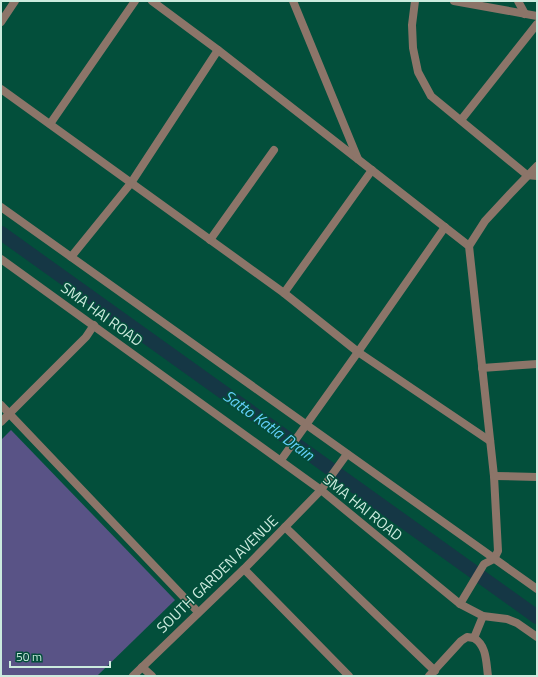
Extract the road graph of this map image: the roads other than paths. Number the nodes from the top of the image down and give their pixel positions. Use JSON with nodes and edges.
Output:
{"nodes":[{"id":1,"x":15,"y":1,"type":"edge"},
{"id":2,"x":135,"y":1,"type":"edge"},
{"id":3,"x":152,"y":1,"type":"edge"},
{"id":4,"x":293,"y":1,"type":"edge"},
{"id":5,"x":415,"y":1,"type":"edge"},
{"id":6,"x":454,"y":1,"type":"edge"},
{"id":7,"x":518,"y":1,"type":"edge"},
{"id":8,"x":525,"y":14,"type":"junction"},
{"id":9,"x":537,"y":16,"type":"edge"},
{"id":10,"x":1,"y":22,"type":"edge"},
{"id":11,"x":537,"y":24,"type":"edge"},
{"id":12,"x":218,"y":50,"type":"junction"},
{"id":13,"x":1,"y":89,"type":"edge"},
{"id":14,"x":461,"y":120,"type":"junction"},
{"id":15,"x":50,"y":124,"type":"junction"},
{"id":16,"x":274,"y":150,"type":"dead end"},
{"id":17,"x":358,"y":160,"type":"junction"},
{"id":18,"x":537,"y":166,"type":"edge"},
{"id":19,"x":372,"y":170,"type":"junction"},
{"id":20,"x":527,"y":175,"type":"junction"},
{"id":21,"x":537,"y":176,"type":"edge"},
{"id":22,"x":131,"y":184,"type":"junction"},
{"id":23,"x":1,"y":207,"type":"edge"},
{"id":24,"x":445,"y":227,"type":"junction"},
{"id":25,"x":210,"y":240,"type":"junction"},
{"id":26,"x":469,"y":246,"type":"junction"},
{"id":27,"x":71,"y":257,"type":"junction"},
{"id":28,"x":1,"y":260,"type":"edge"},
{"id":29,"x":284,"y":293,"type":"junction"},
{"id":30,"x":94,"y":325,"type":"junction"},
{"id":31,"x":358,"y":352,"type":"junction"},
{"id":32,"x":537,"y":364,"type":"edge"},
{"id":33,"x":482,"y":368,"type":"junction"},
{"id":34,"x":1,"y":405,"type":"edge"},
{"id":35,"x":10,"y":413,"type":"junction"},
{"id":36,"x":1,"y":422,"type":"edge"},
{"id":37,"x":306,"y":424,"type":"junction"},
{"id":38,"x":490,"y":441,"type":"junction"},
{"id":39,"x":345,"y":456,"type":"junction"},
{"id":40,"x":281,"y":460,"type":"junction"},
{"id":41,"x":494,"y":476,"type":"junction"},
{"id":42,"x":537,"y":477,"type":"edge"},
{"id":43,"x":321,"y":490,"type":"junction"},
{"id":44,"x":286,"y":527,"type":"junction"},
{"id":45,"x":494,"y":559,"type":"junction"},
{"id":46,"x":244,"y":569,"type":"junction"},
{"id":47,"x":537,"y":589,"type":"edge"},
{"id":48,"x":460,"y":604,"type":"junction"},
{"id":49,"x":198,"y":612,"type":"junction"},
{"id":50,"x":483,"y":616,"type":"junction"},
{"id":51,"x":537,"y":637,"type":"edge"},
{"id":52,"x":474,"y":638,"type":"junction"},
{"id":53,"x":142,"y":667,"type":"junction"},
{"id":54,"x":432,"y":673,"type":"edge"},
{"id":55,"x":343,"y":674,"type":"edge"},
{"id":56,"x":133,"y":676,"type":"edge"},
{"id":57,"x":152,"y":676,"type":"edge"},
{"id":58,"x":488,"y":676,"type":"edge"}],
"edges":[{"from":1,"to":10,"type":"street"},
{"from":2,"to":15,"type":"street"},
{"from":3,"to":12,"type":"street"},
{"from":4,"to":17,"type":"street"},
{"from":5,"to":14,"type":"street"},
{"from":6,"to":8,"type":"street"},
{"from":7,"to":8,"type":"street"},
{"from":8,"to":9,"type":"street"},
{"from":11,"to":14,"type":"street"},
{"from":12,"to":17,"type":"street"},
{"from":12,"to":22,"type":"street"},
{"from":13,"to":15,"type":"street"},
{"from":14,"to":20,"type":"street"},
{"from":15,"to":22,"type":"street"},
{"from":16,"to":25,"type":"street"},
{"from":17,"to":19,"type":"street"},
{"from":18,"to":20,"type":"street"},
{"from":19,"to":24,"type":"street"},
{"from":19,"to":29,"type":"street"},
{"from":20,"to":21,"type":"street"},
{"from":20,"to":26,"type":"street"},
{"from":22,"to":25,"type":"street"},
{"from":22,"to":27,"type":"street"},
{"from":23,"to":27,"type":"street"},
{"from":24,"to":26,"type":"street"},
{"from":24,"to":31,"type":"street"},
{"from":25,"to":29,"type":"street"},
{"from":26,"to":33,"type":"street"},
{"from":27,"to":37,"type":"street"},
{"from":28,"to":30,"type":"street","name":"SMA HAI ROAD"},
{"from":29,"to":31,"type":"street"},
{"from":30,"to":35,"type":"street"},
{"from":30,"to":40,"type":"street","name":"SMA HAI ROAD"},
{"from":31,"to":37,"type":"street"},
{"from":31,"to":38,"type":"street"},
{"from":32,"to":33,"type":"street"},
{"from":33,"to":38,"type":"street"},
{"from":34,"to":35,"type":"street"},
{"from":35,"to":36,"type":"street"},
{"from":35,"to":49,"type":"street"},
{"from":37,"to":39,"type":"street"},
{"from":37,"to":40,"type":"street"},
{"from":38,"to":41,"type":"street"},
{"from":39,"to":43,"type":"street","name":"SOUTH GARDEN AVENUE"},
{"from":39,"to":45,"type":"street"},
{"from":40,"to":43,"type":"street","name":"SMA HAI ROAD"},
{"from":41,"to":42,"type":"street"},
{"from":41,"to":45,"type":"street"},
{"from":43,"to":44,"type":"street","name":"SOUTH GARDEN AVENUE"},
{"from":43,"to":48,"type":"street","name":"SMA HAI ROAD"},
{"from":44,"to":46,"type":"street","name":"SOUTH GARDEN AVENUE"},
{"from":44,"to":54,"type":"street"},
{"from":45,"to":47,"type":"street"},
{"from":45,"to":48,"type":"street"},
{"from":46,"to":49,"type":"street","name":"SOUTH GARDEN AVENUE"},
{"from":46,"to":55,"type":"street"},
{"from":48,"to":50,"type":"street","name":"SMA HAI ROAD"},
{"from":49,"to":53,"type":"street","name":"SOUTH GARDEN AVENUE"},
{"from":50,"to":51,"type":"street","name":"SMA HAI ROAD"},
{"from":50,"to":52,"type":"street"},
{"from":52,"to":54,"type":"street"},
{"from":52,"to":58,"type":"street"},
{"from":53,"to":56,"type":"street","name":"SOUTH GARDEN AVENUE"},
{"from":53,"to":57,"type":"street"}]}
